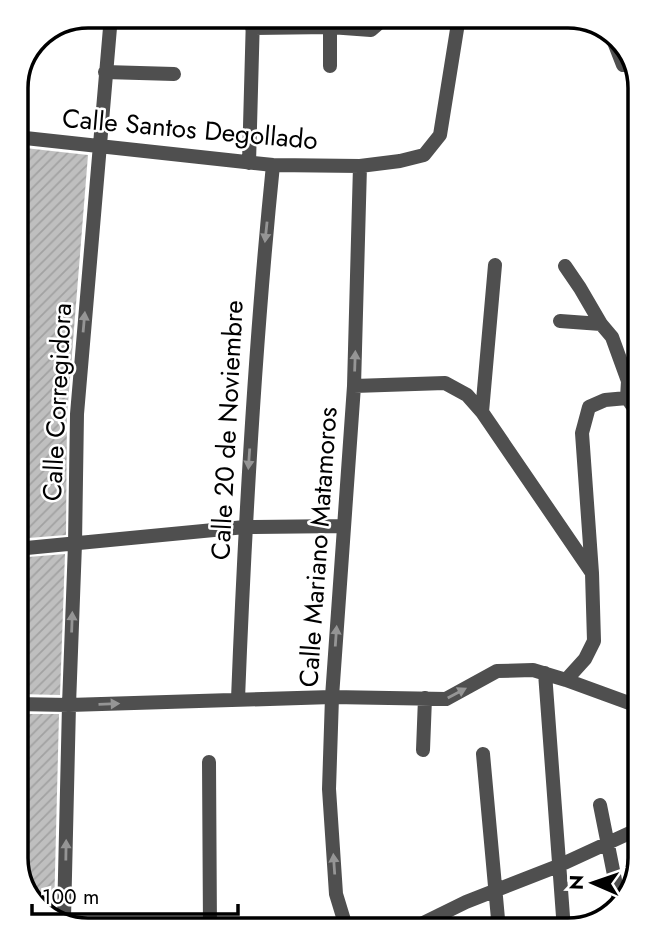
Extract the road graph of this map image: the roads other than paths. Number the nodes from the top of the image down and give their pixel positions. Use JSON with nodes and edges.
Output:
{"nodes":[{"id":1,"x":110,"y":28,"type":"edge"},
{"id":2,"x":253,"y":28,"type":"edge"},
{"id":3,"x":330,"y":28,"type":"edge"},
{"id":4,"x":344,"y":28,"type":"edge"},
{"id":5,"x":373,"y":28,"type":"edge"},
{"id":6,"x":457,"y":28,"type":"edge"},
{"id":7,"x":330,"y":66,"type":"dead end"},
{"id":8,"x":106,"y":72,"type":"junction"},
{"id":9,"x":174,"y":74,"type":"dead end"},
{"id":10,"x":28,"y":138,"type":"edge"},
{"id":11,"x":99,"y":147,"type":"junction"},
{"id":12,"x":249,"y":163,"type":"junction"},
{"id":13,"x":273,"y":164,"type":"junction"},
{"id":14,"x":360,"y":166,"type":"junction"},
{"id":15,"x":495,"y":265,"type":"dead end"},
{"id":16,"x":565,"y":266,"type":"dead end"},
{"id":17,"x":560,"y":321,"type":"dead end"},
{"id":18,"x":601,"y":324,"type":"junction"},
{"id":19,"x":354,"y":386,"type":"junction"},
{"id":20,"x":627,"y":398,"type":"joint"},
{"id":21,"x":482,"y":412,"type":"junction"},
{"id":22,"x":344,"y":526,"type":"junction"},
{"id":23,"x":245,"y":527,"type":"junction"},
{"id":24,"x":75,"y":544,"type":"junction"},
{"id":25,"x":28,"y":548,"type":"edge"},
{"id":26,"x":592,"y":573,"type":"junction"},
{"id":27,"x":545,"y":673,"type":"junction"},
{"id":28,"x":566,"y":680,"type":"junction"},
{"id":29,"x":332,"y":697,"type":"junction"},
{"id":30,"x":425,"y":698,"type":"junction"},
{"id":31,"x":238,"y":699,"type":"junction"},
{"id":32,"x":628,"y":702,"type":"edge"},
{"id":33,"x":28,"y":704,"type":"edge"},
{"id":34,"x":69,"y":705,"type":"junction"},
{"id":35,"x":423,"y":750,"type":"dead end"},
{"id":36,"x":483,"y":754,"type":"dead end"},
{"id":37,"x":209,"y":762,"type":"dead end"},
{"id":38,"x":600,"y":805,"type":"dead end"},
{"id":39,"x":628,"y":834,"type":"edge"},
{"id":40,"x":607,"y":843,"type":"junction"},
{"id":41,"x":558,"y":866,"type":"junction"},
{"id":42,"x":494,"y":890,"type":"junction"},
{"id":43,"x":617,"y":891,"type":"edge"},
{"id":44,"x":64,"y":913,"type":"edge"},
{"id":45,"x":211,"y":918,"type":"edge"},
{"id":46,"x":343,"y":918,"type":"edge"},
{"id":47,"x":434,"y":918,"type":"edge"},
{"id":48,"x":498,"y":918,"type":"edge"},
{"id":49,"x":563,"y":918,"type":"edge"}],
"edges":[{"from":1,"to":8,"type":"street","name":"Calle Corregidora"},
{"from":2,"to":12,"type":"street"},
{"from":3,"to":7,"type":"street"},
{"from":4,"to":5,"type":"street"},
{"from":6,"to":14,"type":"street","name":"Calle Santos Degollado"},
{"from":8,"to":9,"type":"street"},
{"from":8,"to":11,"type":"street","name":"Calle Corregidora"},
{"from":10,"to":11,"type":"street","name":"Calle Santos Degollado"},
{"from":11,"to":12,"type":"street","name":"Calle Santos Degollado"},
{"from":24,"to":11,"type":"street","name":"Calle Corregidora","one_way":true},
{"from":12,"to":13,"type":"street","name":"Calle Santos Degollado"},
{"from":13,"to":14,"type":"street","name":"Calle Santos Degollado"},
{"from":13,"to":23,"type":"street","name":"Calle 20 de Noviembre","one_way":true},
{"from":19,"to":14,"type":"street","name":"Calle Mariano Matamoros","one_way":true},
{"from":15,"to":21,"type":"street"},
{"from":16,"to":18,"type":"street"},
{"from":17,"to":18,"type":"street"},
{"from":18,"to":20,"type":"street"},
{"from":19,"to":21,"type":"street"},
{"from":19,"to":22,"type":"street","name":"Calle Mariano Matamoros"},
{"from":20,"to":26,"type":"street"},
{"from":21,"to":26,"type":"street"},
{"from":22,"to":23,"type":"street"},
{"from":29,"to":22,"type":"street","name":"Calle Mariano Matamoros","one_way":true},
{"from":23,"to":24,"type":"street"},
{"from":23,"to":31,"type":"street","name":"Calle 20 de Noviembre"},
{"from":24,"to":25,"type":"street"},
{"from":34,"to":24,"type":"street","name":"Calle Corregidora","one_way":true},
{"from":26,"to":28,"type":"street"},
{"from":27,"to":28,"type":"street"},
{"from":30,"to":27,"type":"street","one_way":true},
{"from":27,"to":41,"type":"street"},
{"from":28,"to":32,"type":"street"},
{"from":29,"to":30,"type":"street"},
{"from":29,"to":31,"type":"street"},
{"from":46,"to":29,"type":"street","name":"Calle Mariano Matamoros","one_way":true},
{"from":30,"to":35,"type":"street"},
{"from":34,"to":31,"type":"street","one_way":true},
{"from":33,"to":34,"type":"street"},
{"from":44,"to":34,"type":"street","name":"Calle Corregidora","one_way":true},
{"from":36,"to":42,"type":"street"},
{"from":37,"to":45,"type":"street"},
{"from":38,"to":40,"type":"street"},
{"from":39,"to":40,"type":"street"},
{"from":40,"to":41,"type":"street"},
{"from":40,"to":43,"type":"street"},
{"from":41,"to":42,"type":"street"},
{"from":41,"to":49,"type":"street"},
{"from":42,"to":47,"type":"street"},
{"from":42,"to":48,"type":"street"}]}
